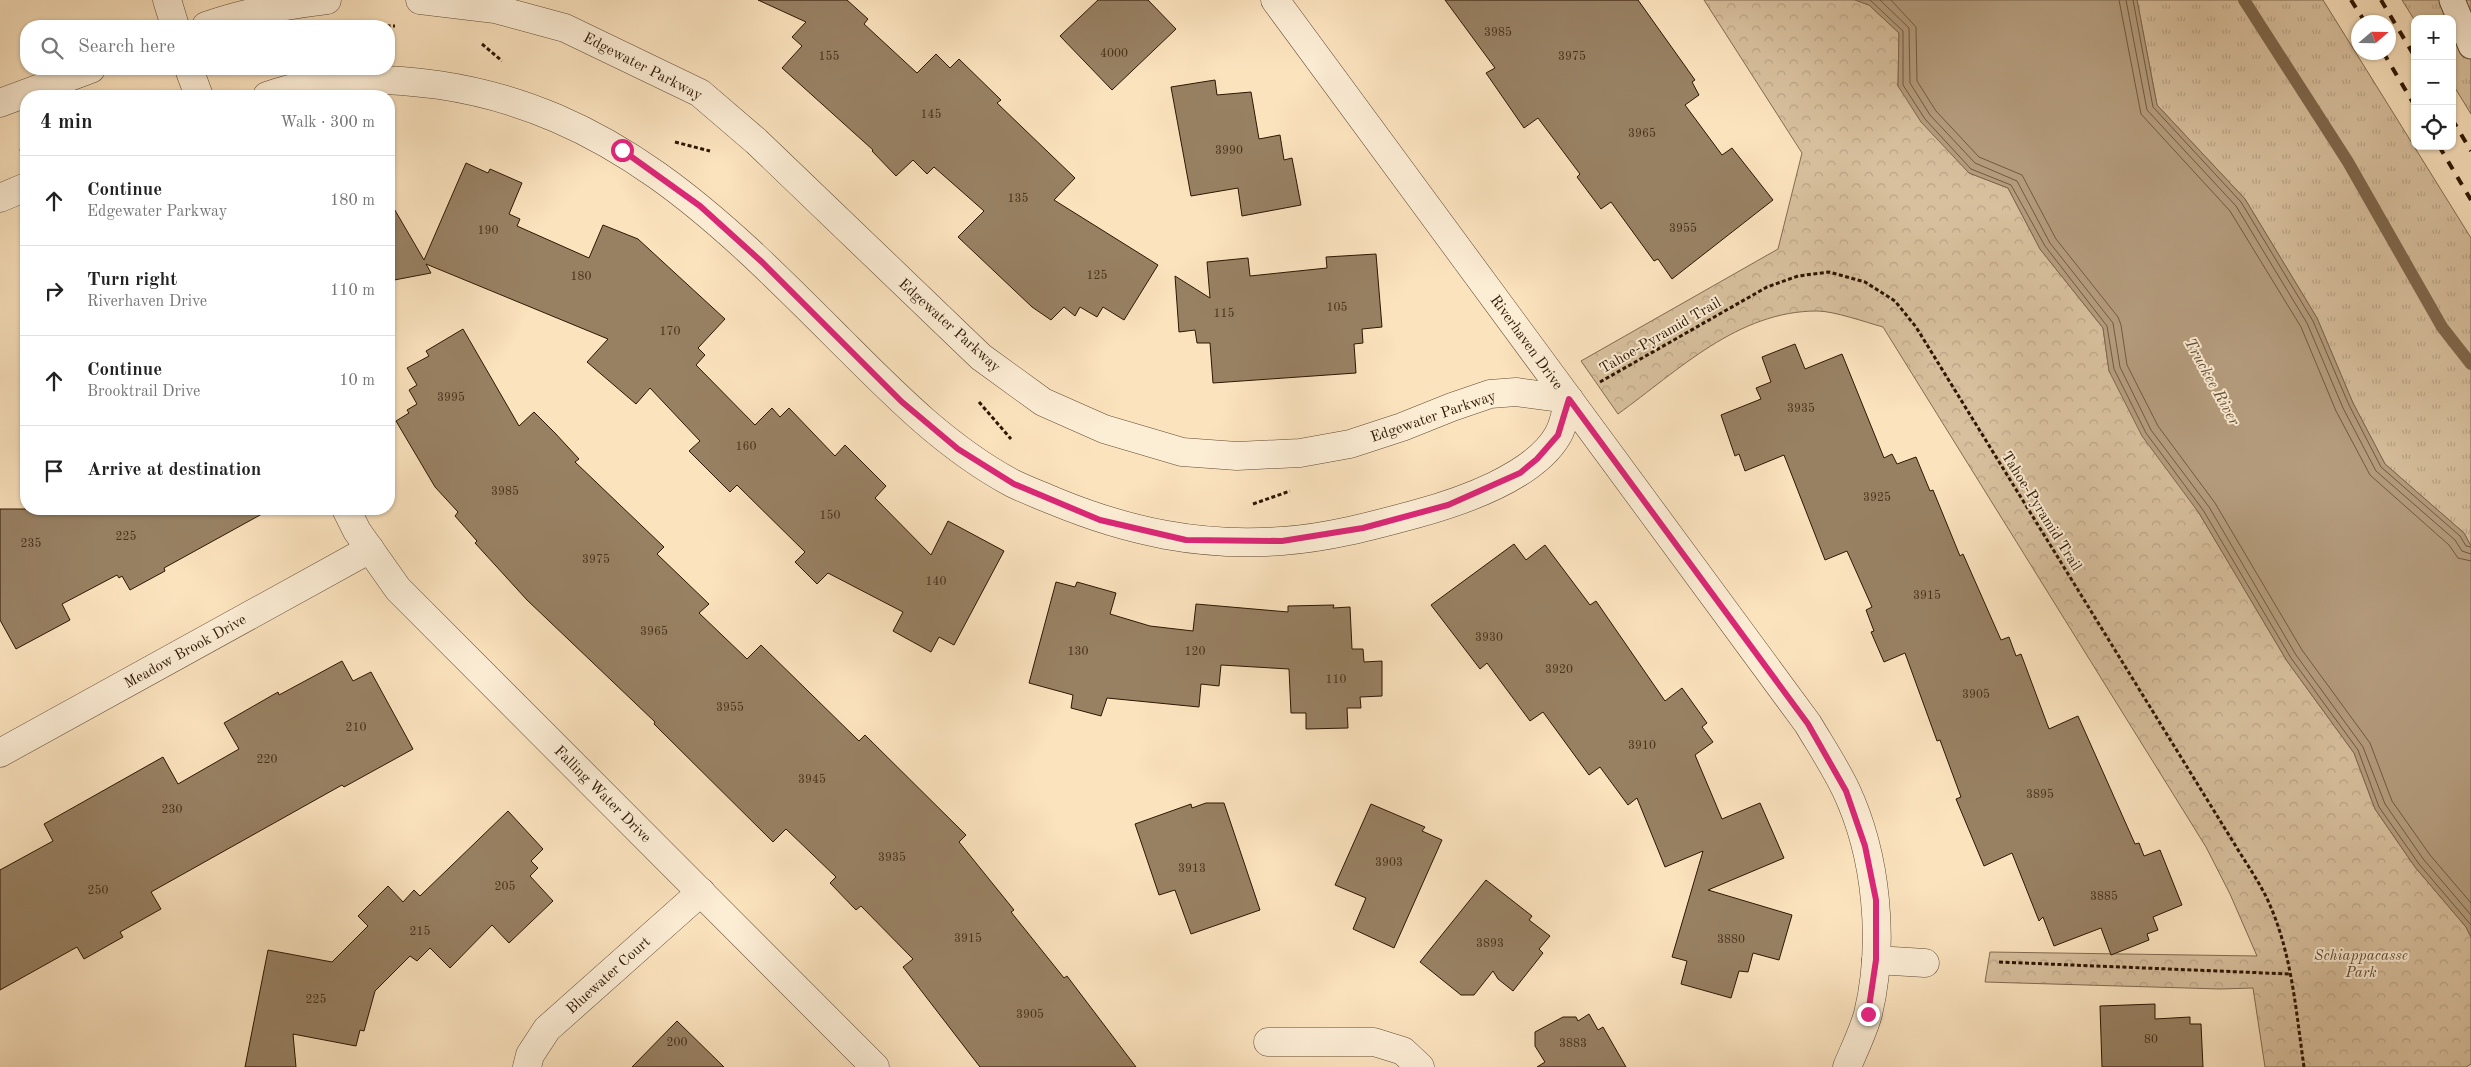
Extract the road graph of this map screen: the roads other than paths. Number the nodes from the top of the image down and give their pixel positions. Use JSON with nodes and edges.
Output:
{"nodes":[{"id":1,"x":167,"y":0,"type":"edge"},
{"id":2,"x":327,"y":0,"type":"edge"},
{"id":3,"x":420,"y":0,"type":"edge"},
{"id":4,"x":1274,"y":0,"type":"edge"},
{"id":5,"x":2452,"y":0,"type":"edge"},
{"id":6,"x":173,"y":20,"type":"edge"},
{"id":7,"x":222,"y":20,"type":"edge"},
{"id":8,"x":2471,"y":46,"type":"edge"},
{"id":9,"x":75,"y":75,"type":"edge"},
{"id":10,"x":191,"y":75,"type":"edge"},
{"id":11,"x":35,"y":90,"type":"edge"},
{"id":12,"x":197,"y":90,"type":"edge"},
{"id":13,"x":285,"y":90,"type":"edge"},
{"id":14,"x":20,"y":96,"type":"edge"},
{"id":15,"x":0,"y":103,"type":"edge"},
{"id":16,"x":20,"y":190,"type":"edge"},
{"id":17,"x":0,"y":198,"type":"edge"},
{"id":18,"x":1569,"y":399,"type":"junction"},
{"id":19,"x":350,"y":515,"type":"edge"},
{"id":20,"x":370,"y":549,"type":"junction"},
{"id":21,"x":0,"y":753,"type":"edge"},
{"id":22,"x":701,"y":892,"type":"junction"},
{"id":23,"x":1876,"y":960,"type":"junction"},
{"id":24,"x":1925,"y":963,"type":"dead end"},
{"id":25,"x":1268,"y":1042,"type":"dead end"},
{"id":26,"x":527,"y":1067,"type":"edge"},
{"id":27,"x":875,"y":1067,"type":"edge"},
{"id":28,"x":1420,"y":1067,"type":"edge"},
{"id":29,"x":1847,"y":1067,"type":"edge"}],
"edges":[{"from":1,"to":6,"type":"street"},
{"from":2,"to":7,"type":"street"},
{"from":3,"to":18,"type":"street","name":"Edgewater Parkway"},
{"from":4,"to":18,"type":"street","name":"Riverhaven Drive"},
{"from":5,"to":8,"type":"lane"},
{"from":9,"to":11,"type":"street"},
{"from":10,"to":12,"type":"street"},
{"from":13,"to":18,"type":"street"},
{"from":14,"to":15,"type":"street"},
{"from":16,"to":17,"type":"street"},
{"from":18,"to":23,"type":"street","name":"Riverhaven Drive"},
{"from":19,"to":20,"type":"street","name":"Falling Water Drive"},
{"from":20,"to":21,"type":"street","name":"Meadow Brook Drive"},
{"from":20,"to":22,"type":"street","name":"Falling Water Drive"},
{"from":22,"to":26,"type":"street","name":"Bluewater Court"},
{"from":22,"to":27,"type":"street","name":"Falling Water Drive"},
{"from":23,"to":24,"type":"street"},
{"from":23,"to":29,"type":"street","name":"Riverhaven Drive"},
{"from":25,"to":28,"type":"street"}]}
